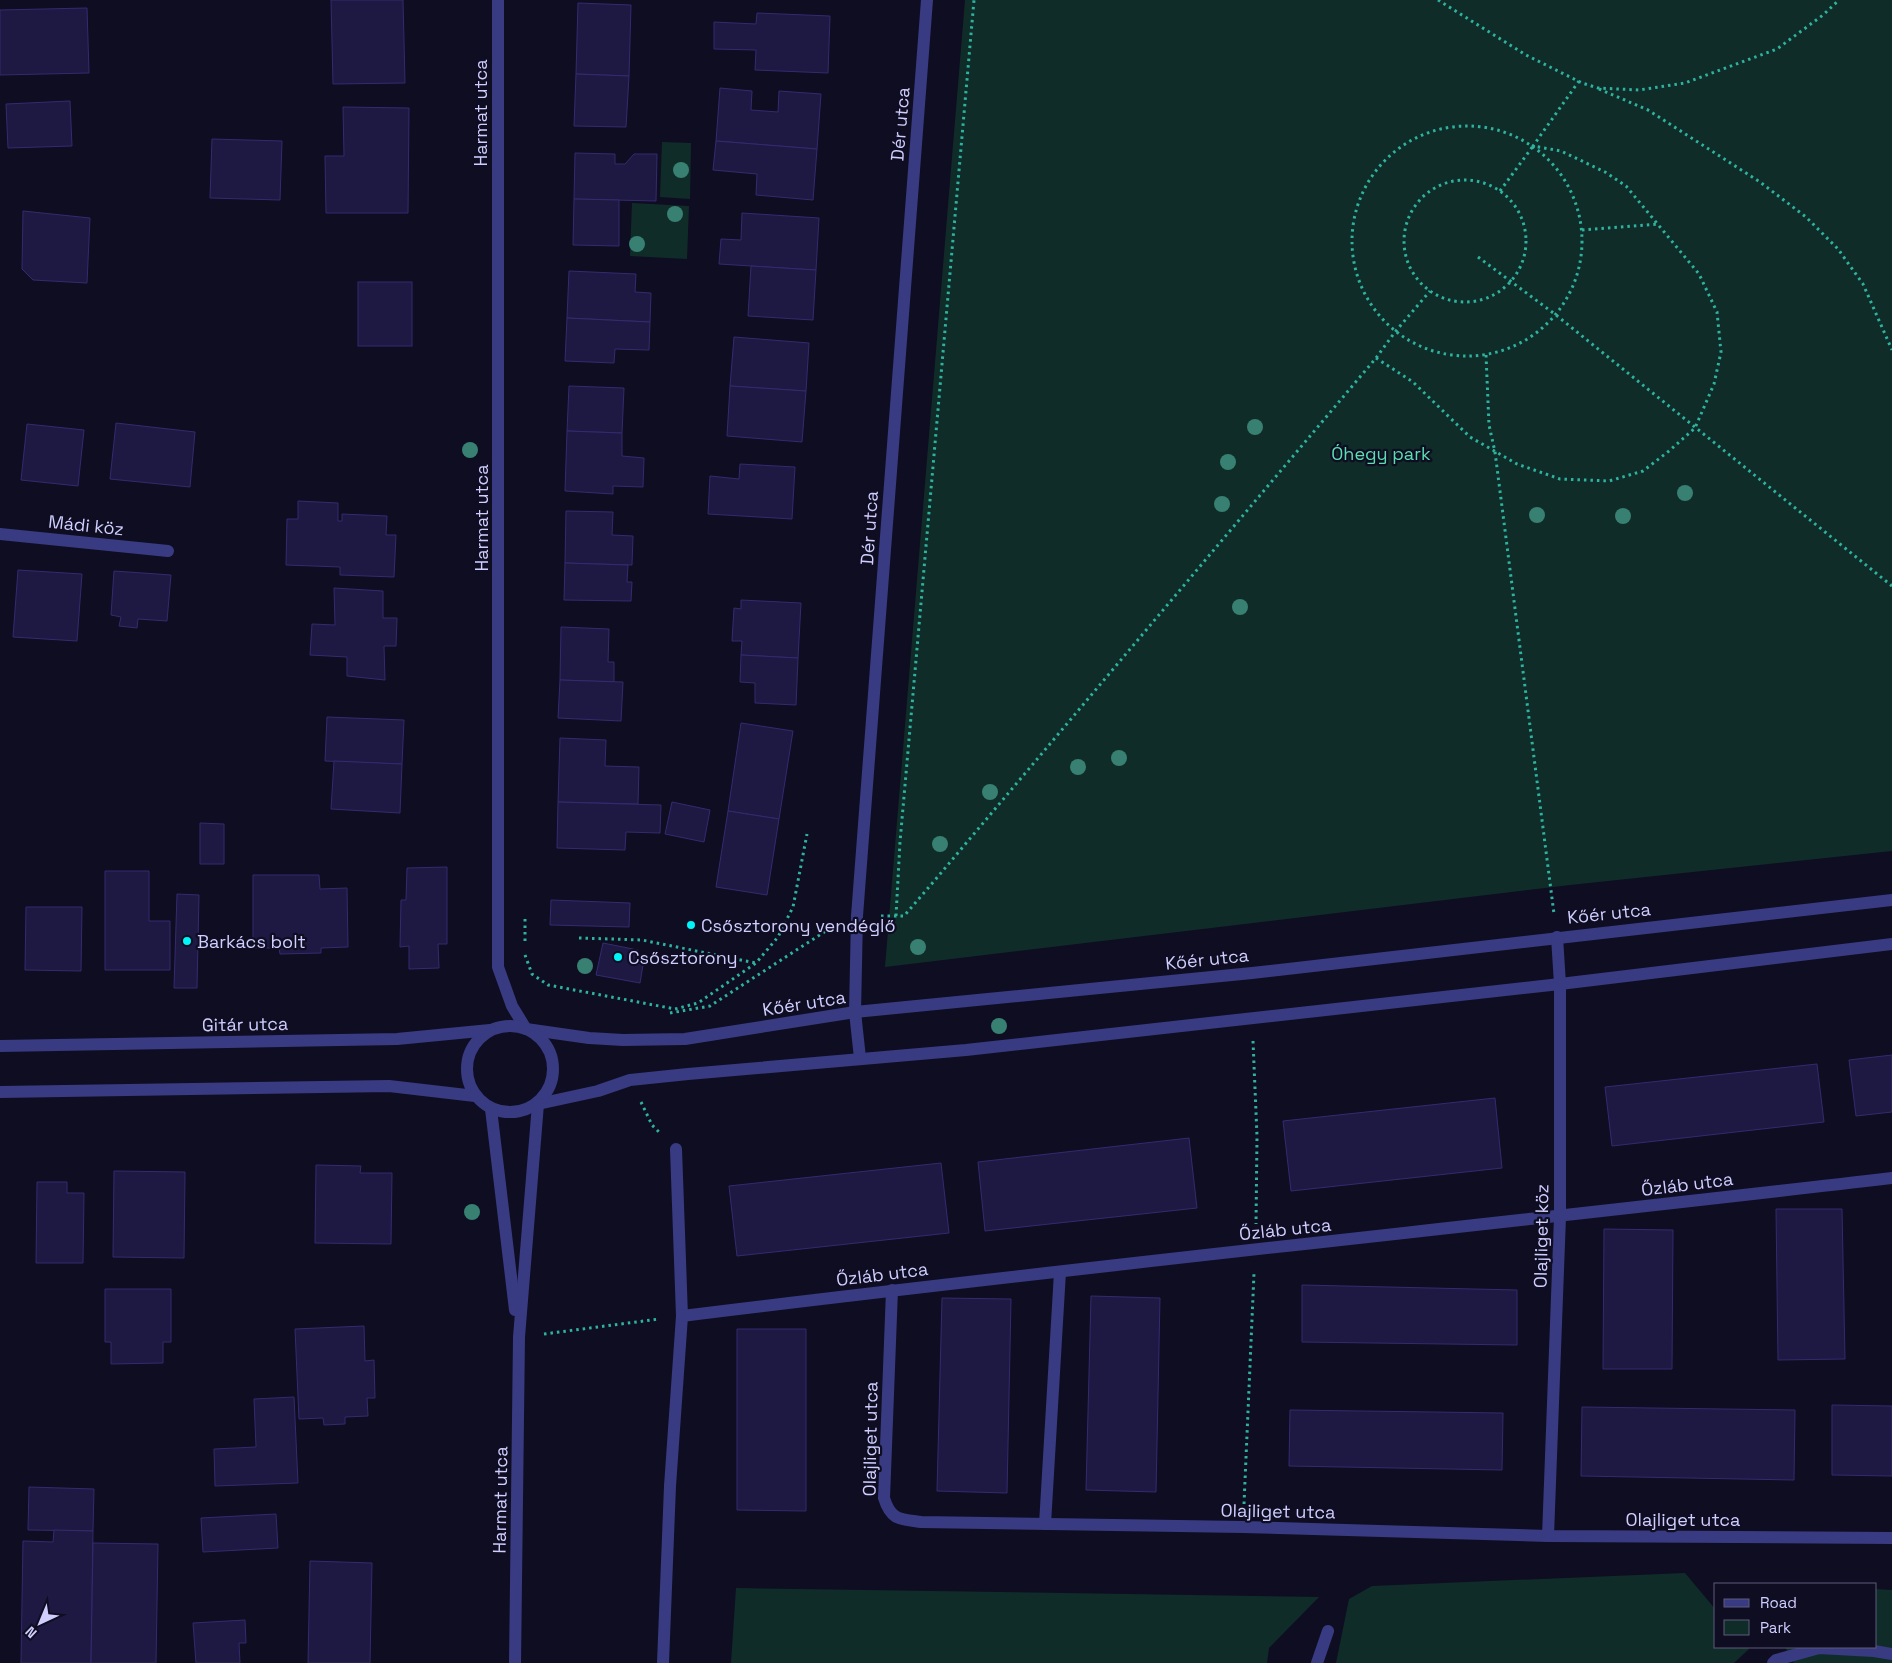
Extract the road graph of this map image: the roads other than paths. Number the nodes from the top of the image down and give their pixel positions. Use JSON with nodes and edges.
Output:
{"nodes":[{"id":1,"x":498,"y":0,"type":"edge"},
{"id":2,"x":927,"y":0,"type":"edge"},
{"id":3,"x":0,"y":534,"type":"edge"},
{"id":4,"x":168,"y":551,"type":"dead end"},
{"id":5,"x":1892,"y":900,"type":"edge"},
{"id":6,"x":1557,"y":937,"type":"junction"},
{"id":7,"x":1892,"y":944,"type":"edge"},
{"id":8,"x":1560,"y":984,"type":"junction"},
{"id":9,"x":855,"y":1012,"type":"junction"},
{"id":10,"x":526,"y":1029,"type":"junction"},
{"id":11,"x":490,"y":1030,"type":"junction"},
{"id":12,"x":0,"y":1046,"type":"edge"},
{"id":13,"x":860,"y":1058,"type":"junction"},
{"id":14,"x":0,"y":1092,"type":"edge"},
{"id":15,"x":475,"y":1096,"type":"junction"},
{"id":16,"x":538,"y":1104,"type":"junction"},
{"id":17,"x":492,"y":1109,"type":"junction"},
{"id":18,"x":676,"y":1149,"type":"dead end"},
{"id":19,"x":1892,"y":1178,"type":"edge"},
{"id":20,"x":1560,"y":1217,"type":"junction"},
{"id":21,"x":1060,"y":1272,"type":"junction"},
{"id":22,"x":892,"y":1290,"type":"junction"},
{"id":23,"x":682,"y":1316,"type":"junction"},
{"id":24,"x":519,"y":1337,"type":"junction"},
{"id":25,"x":1045,"y":1524,"type":"junction"},
{"id":26,"x":1548,"y":1536,"type":"junction"},
{"id":27,"x":1892,"y":1538,"type":"edge"},
{"id":28,"x":1328,"y":1631,"type":"dead end"},
{"id":29,"x":1892,"y":1654,"type":"edge"},
{"id":30,"x":516,"y":1663,"type":"edge"},
{"id":31,"x":663,"y":1663,"type":"edge"},
{"id":32,"x":1317,"y":1663,"type":"edge"},
{"id":33,"x":1773,"y":1663,"type":"edge"}],
"edges":[{"from":1,"to":10,"type":"street","name":"Harmat utca"},
{"from":2,"to":9,"type":"street","name":"Dér utca"},
{"from":3,"to":4,"type":"street","name":"Mádi köz"},
{"from":5,"to":6,"type":"street","name":"Kőér utca"},
{"from":6,"to":8,"type":"street","name":"Olajliget köz"},
{"from":6,"to":9,"type":"street","name":"Kőér utca"},
{"from":7,"to":8,"type":"street"},
{"from":8,"to":13,"type":"street"},
{"from":8,"to":20,"type":"street","name":"Olajliget köz"},
{"from":9,"to":10,"type":"street","name":"Kőér utca"},
{"from":9,"to":13,"type":"street","name":"Dér utca"},
{"from":10,"to":11,"type":"street"},
{"from":10,"to":16,"type":"street","name":"Harmat utca"},
{"from":11,"to":12,"type":"street","name":"Gitár utca"},
{"from":11,"to":15,"type":"street"},
{"from":13,"to":16,"type":"street"},
{"from":14,"to":15,"type":"street"},
{"from":15,"to":17,"type":"street"},
{"from":16,"to":17,"type":"street"},
{"from":16,"to":24,"type":"street","name":"Harmat utca"},
{"from":17,"to":24,"type":"street","name":"Harmat utca"},
{"from":18,"to":23,"type":"street"},
{"from":19,"to":20,"type":"street","name":"Őzláb utca"},
{"from":20,"to":21,"type":"street","name":"Őzláb utca"},
{"from":20,"to":26,"type":"street","name":"Olajliget köz"},
{"from":21,"to":22,"type":"street","name":"Őzláb utca"},
{"from":21,"to":25,"type":"street"},
{"from":22,"to":23,"type":"street","name":"Őzláb utca"},
{"from":22,"to":25,"type":"street","name":"Olajliget utca"},
{"from":23,"to":31,"type":"street"},
{"from":24,"to":30,"type":"street","name":"Harmat utca"},
{"from":25,"to":26,"type":"street","name":"Olajliget utca"},
{"from":26,"to":27,"type":"street","name":"Olajliget utca"},
{"from":28,"to":32,"type":"street"},
{"from":29,"to":33,"type":"street"}]}
